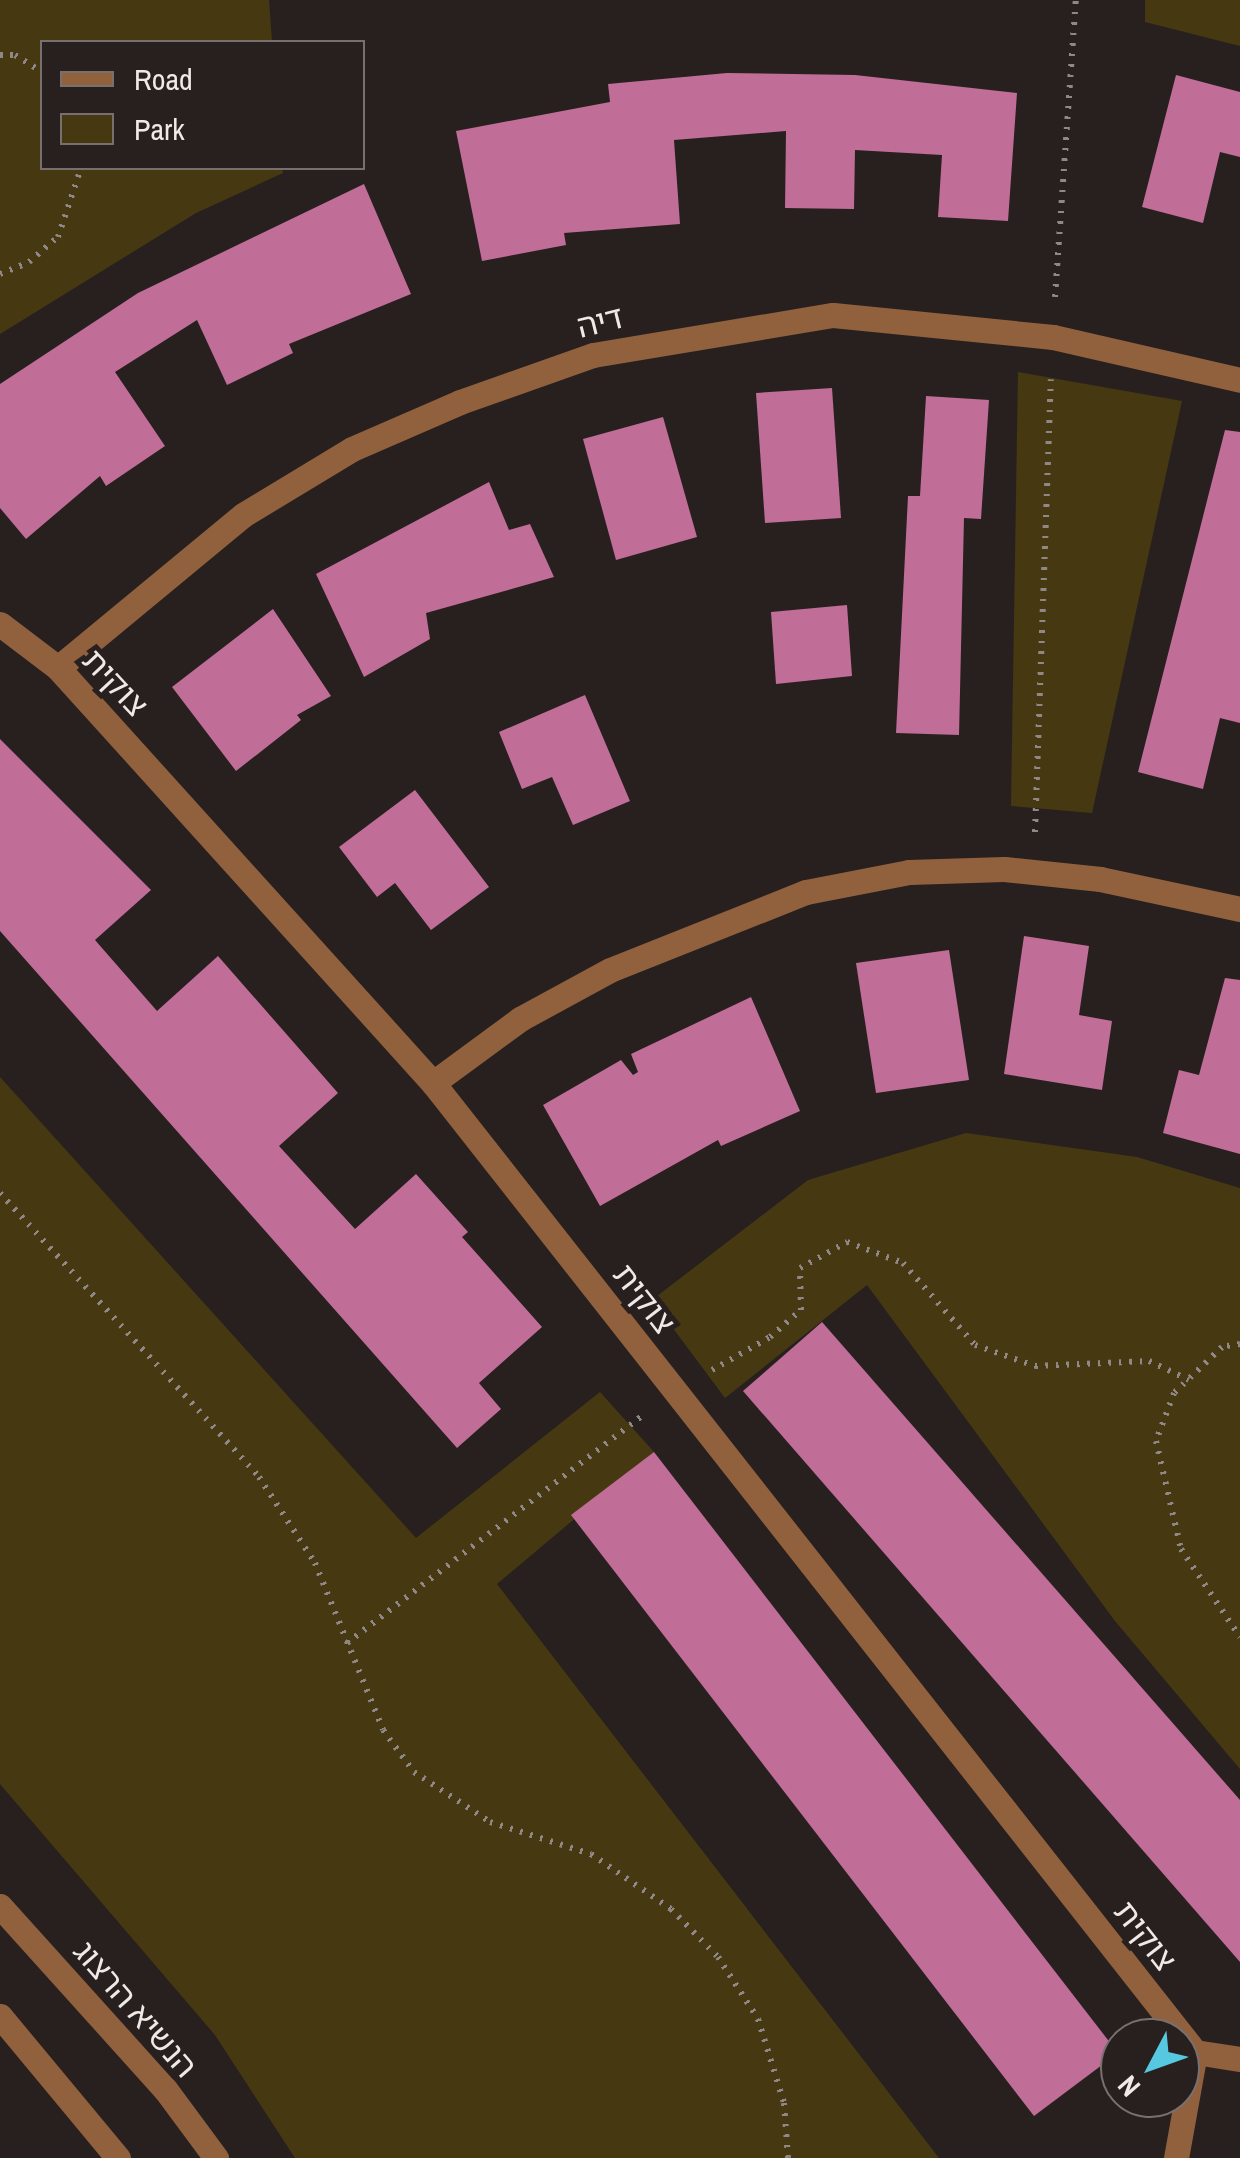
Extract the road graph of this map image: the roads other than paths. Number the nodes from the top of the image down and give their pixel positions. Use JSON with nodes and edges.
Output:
{"nodes":[{"id":1,"x":1240,"y":380,"type":"edge"},
{"id":2,"x":0,"y":624,"type":"edge"},
{"id":3,"x":58,"y":668,"type":"junction"},
{"id":4,"x":1240,"y":909,"type":"edge"},
{"id":5,"x":433,"y":1083,"type":"junction"},
{"id":6,"x":0,"y":1906,"type":"edge"},
{"id":7,"x":0,"y":2016,"type":"edge"},
{"id":8,"x":1168,"y":2018,"type":"edge"},
{"id":9,"x":1200,"y":2053,"type":"edge"},
{"id":10,"x":1240,"y":2058,"type":"edge"},
{"id":11,"x":1183,"y":2118,"type":"edge"},
{"id":12,"x":118,"y":2158,"type":"edge"},
{"id":13,"x":216,"y":2158,"type":"edge"},
{"id":14,"x":1176,"y":2158,"type":"edge"}],
"edges":[{"from":1,"to":3,"type":"street","name":"דיה"},
{"from":2,"to":3,"type":"street","name":"צוקית"},
{"from":3,"to":5,"type":"street","name":"צוקית"},
{"from":4,"to":5,"type":"street"},
{"from":5,"to":8,"type":"street","name":"צוקית"},
{"from":6,"to":13,"type":"street","name":"הנשיא הרצוג"},
{"from":7,"to":12,"type":"street"},
{"from":9,"to":10,"type":"street"},
{"from":11,"to":14,"type":"street"}]}
